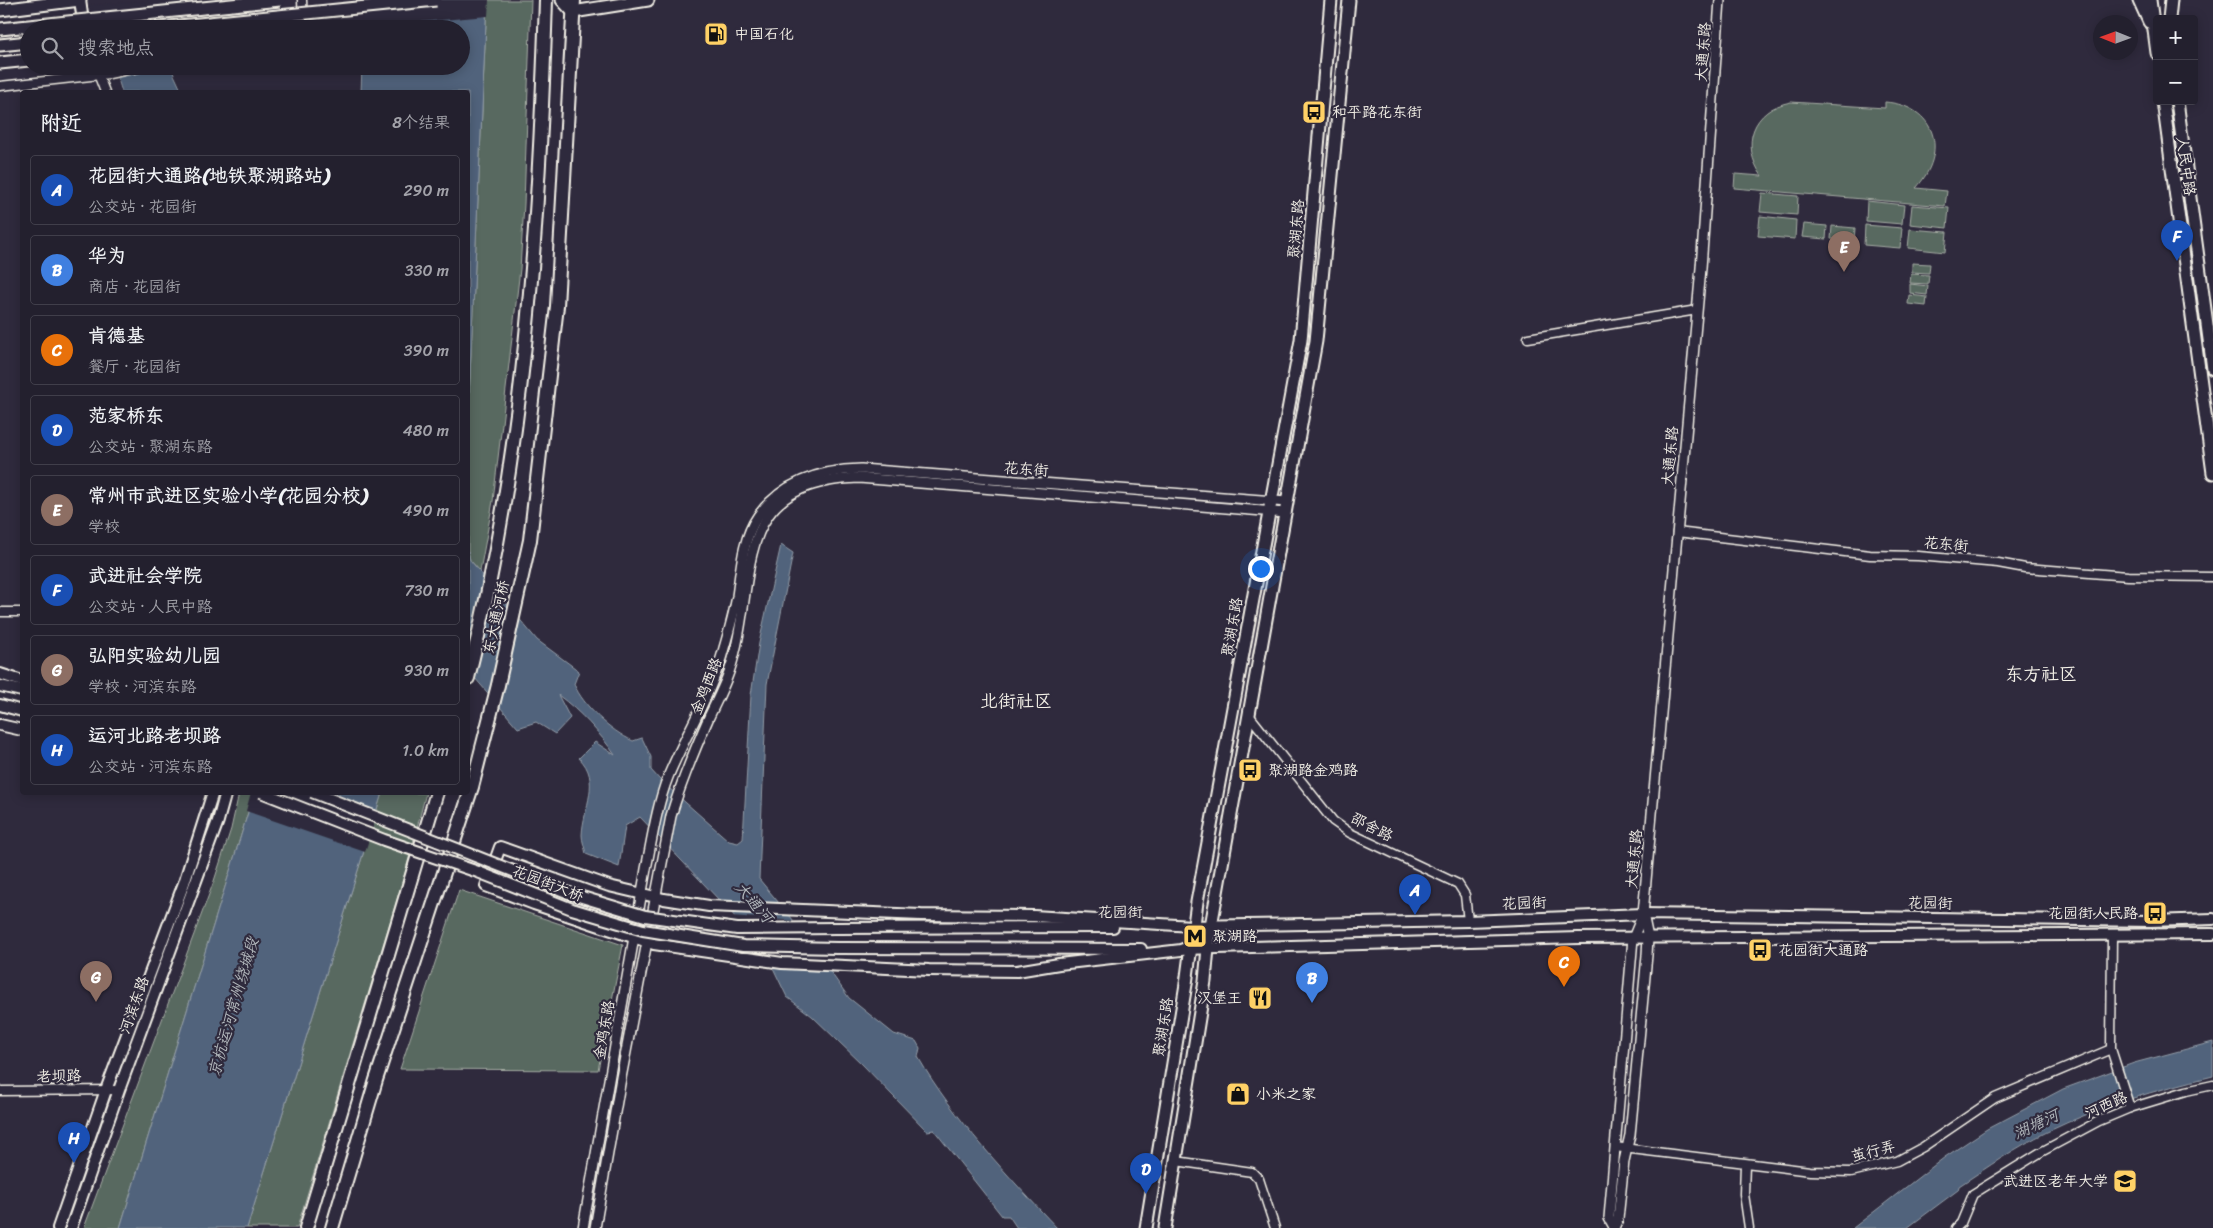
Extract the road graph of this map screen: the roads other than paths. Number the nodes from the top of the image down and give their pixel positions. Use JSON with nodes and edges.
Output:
{"nodes":[{"id":1,"x":76,"y":0,"type":"edge"},
{"id":2,"x":80,"y":0,"type":"edge"},
{"id":3,"x":280,"y":0,"type":"edge"},
{"id":4,"x":302,"y":0,"type":"edge"},
{"id":5,"x":436,"y":0,"type":"edge"},
{"id":6,"x":546,"y":0,"type":"edge"},
{"id":7,"x":562,"y":0,"type":"edge"},
{"id":8,"x":648,"y":0,"type":"edge"},
{"id":9,"x":1331,"y":0,"type":"edge"},
{"id":10,"x":1349,"y":0,"type":"edge"},
{"id":11,"x":1720,"y":0,"type":"edge"},
{"id":12,"x":2139,"y":0,"type":"edge"},
{"id":13,"x":2150,"y":0,"type":"edge"},
{"id":14,"x":2165,"y":0,"type":"edge"},
{"id":15,"x":2171,"y":0,"type":"edge"},
{"id":16,"x":573,"y":6,"type":"edge"},
{"id":17,"x":0,"y":10,"type":"edge"},
{"id":18,"x":2167,"y":15,"type":"edge"},
{"id":19,"x":2169,"y":15,"type":"edge"},
{"id":20,"x":80,"y":20,"type":"edge"},
{"id":21,"x":83,"y":20,"type":"edge"},
{"id":22,"x":239,"y":20,"type":"edge"},
{"id":23,"x":303,"y":20,"type":"edge"},
{"id":24,"x":2153,"y":24,"type":"edge"},
{"id":25,"x":20,"y":26,"type":"edge"},
{"id":26,"x":0,"y":28,"type":"edge"},
{"id":27,"x":2153,"y":30,"type":"edge"},
{"id":28,"x":20,"y":43,"type":"edge"},
{"id":29,"x":0,"y":45,"type":"edge"},
{"id":30,"x":20,"y":61,"type":"edge"},
{"id":31,"x":0,"y":63,"type":"edge"},
{"id":32,"x":90,"y":75,"type":"edge"},
{"id":33,"x":98,"y":75,"type":"edge"},
{"id":34,"x":0,"y":86,"type":"edge"},
{"id":35,"x":104,"y":90,"type":"edge"},
{"id":36,"x":2164,"y":105,"type":"edge"},
{"id":37,"x":2179,"y":105,"type":"edge"},
{"id":38,"x":1697,"y":310,"type":"junction"},
{"id":39,"x":1528,"y":338,"type":"dead end"},
{"id":40,"x":2213,"y":369,"type":"edge"},
{"id":41,"x":2213,"y":473,"type":"edge"},
{"id":42,"x":774,"y":505,"type":"junction"},
{"id":43,"x":1269,"y":506,"type":"junction"},
{"id":44,"x":1286,"y":508,"type":"junction"},
{"id":45,"x":1678,"y":532,"type":"junction"},
{"id":46,"x":2213,"y":577,"type":"edge"},
{"id":47,"x":0,"y":612,"type":"edge"},
{"id":48,"x":20,"y":612,"type":"edge"},
{"id":49,"x":470,"y":669,"type":"edge"},
{"id":50,"x":0,"y":674,"type":"edge"},
{"id":51,"x":20,"y":680,"type":"edge"},
{"id":52,"x":0,"y":686,"type":"edge"},
{"id":53,"x":20,"y":691,"type":"edge"},
{"id":54,"x":0,"y":706,"type":"edge"},
{"id":55,"x":20,"y":711,"type":"edge"},
{"id":56,"x":1249,"y":715,"type":"junction"},
{"id":57,"x":0,"y":725,"type":"edge"},
{"id":58,"x":20,"y":730,"type":"edge"},
{"id":59,"x":470,"y":793,"type":"edge"},
{"id":60,"x":212,"y":795,"type":"edge"},
{"id":61,"x":225,"y":795,"type":"edge"},
{"id":62,"x":269,"y":795,"type":"edge"},
{"id":63,"x":320,"y":795,"type":"edge"},
{"id":64,"x":436,"y":795,"type":"edge"},
{"id":65,"x":469,"y":795,"type":"edge"},
{"id":66,"x":653,"y":837,"type":"joint"},
{"id":67,"x":664,"y":846,"type":"joint"},
{"id":68,"x":642,"y":894,"type":"junction"},
{"id":69,"x":654,"y":897,"type":"junction"},
{"id":70,"x":1643,"y":914,"type":"junction"},
{"id":71,"x":2213,"y":919,"type":"edge"},
{"id":72,"x":1468,"y":921,"type":"junction"},
{"id":73,"x":1192,"y":926,"type":"junction"},
{"id":74,"x":1211,"y":926,"type":"junction"},
{"id":75,"x":836,"y":928,"type":"joint"},
{"id":76,"x":2112,"y":934,"type":"junction"},
{"id":77,"x":2213,"y":934,"type":"edge"},
{"id":78,"x":634,"y":938,"type":"junction"},
{"id":79,"x":1633,"y":938,"type":"junction"},
{"id":80,"x":1648,"y":938,"type":"junction"},
{"id":81,"x":646,"y":942,"type":"junction"},
{"id":82,"x":1208,"y":948,"type":"junction"},
{"id":83,"x":1190,"y":949,"type":"junction"},
{"id":84,"x":2111,"y":1049,"type":"junction"},
{"id":85,"x":2213,"y":1086,"type":"edge"},
{"id":86,"x":106,"y":1090,"type":"junction"},
{"id":87,"x":119,"y":1090,"type":"junction"},
{"id":88,"x":0,"y":1091,"type":"edge"},
{"id":89,"x":2129,"y":1104,"type":"junction"},
{"id":90,"x":1615,"y":1148,"type":"junction"},
{"id":91,"x":1627,"y":1148,"type":"junction"},
{"id":92,"x":1176,"y":1161,"type":"junction"},
{"id":93,"x":1745,"y":1164,"type":"junction"},
{"id":94,"x":58,"y":1228,"type":"edge"},
{"id":95,"x":70,"y":1228,"type":"edge"},
{"id":96,"x":306,"y":1228,"type":"edge"},
{"id":97,"x":332,"y":1228,"type":"edge"},
{"id":98,"x":583,"y":1228,"type":"edge"},
{"id":99,"x":595,"y":1228,"type":"edge"},
{"id":100,"x":1146,"y":1228,"type":"edge"},
{"id":101,"x":1165,"y":1228,"type":"edge"},
{"id":102,"x":1275,"y":1228,"type":"edge"},
{"id":103,"x":1613,"y":1228,"type":"edge"},
{"id":104,"x":1749,"y":1228,"type":"edge"},
{"id":105,"x":1956,"y":1228,"type":"edge"}],
"edges":[{"from":1,"to":2,"type":"main road"},
{"from":1,"to":17,"type":"main road"},
{"from":2,"to":21,"type":"main road"},
{"from":3,"to":20,"type":"main road","bridge":true},
{"from":4,"to":23,"type":"street"},
{"from":5,"to":22,"type":"main road","bridge":true},
{"from":6,"to":49,"type":"highway","name":"东大通河桥"},
{"from":7,"to":16,"type":"main road"},
{"from":8,"to":16,"type":"main road"},
{"from":9,"to":43,"type":"main road","name":"聚湖东路"},
{"from":10,"to":44,"type":"main road","name":"聚湖东路"},
{"from":11,"to":38,"type":"street","name":"大通东路"},
{"from":12,"to":27,"type":"main road"},
{"from":13,"to":24,"type":"main road"},
{"from":14,"to":18,"type":"main road"},
{"from":15,"to":19,"type":"main road"},
{"from":16,"to":59,"type":"highway","name":"东大通河桥"},
{"from":25,"to":26,"type":"main road","bridge":true},
{"from":28,"to":29,"type":"main road"},
{"from":30,"to":31,"type":"main road"},
{"from":32,"to":34,"type":"street"},
{"from":33,"to":35,"type":"street"},
{"from":36,"to":41,"type":"main road","name":"人民中路"},
{"from":37,"to":40,"type":"main road","name":"人民中路"},
{"from":38,"to":39,"type":"street"},
{"from":38,"to":45,"type":"street","name":"大通东路"},
{"from":42,"to":43,"type":"street","name":"花东街"},
{"from":42,"to":66,"type":"street","name":"金鸡西路"},
{"from":42,"to":67,"type":"street","name":"金鸡西路"},
{"from":43,"to":44,"type":"street","name":"花东街"},
{"from":43,"to":73,"type":"main road","name":"聚湖东路"},
{"from":44,"to":56,"type":"main road","name":"聚湖东路"},
{"from":45,"to":46,"type":"street","name":"花东街"},
{"from":45,"to":70,"type":"street","name":"大通东路"},
{"from":47,"to":48,"type":"street"},
{"from":50,"to":51,"type":"main road"},
{"from":52,"to":53,"type":"main road"},
{"from":54,"to":55,"type":"main road"},
{"from":56,"to":72,"type":"street","name":"邵舍路"},
{"from":56,"to":74,"type":"main road","name":"聚湖东路"},
{"from":57,"to":58,"type":"main road"},
{"from":60,"to":86,"type":"main road","name":"河滨东路"},
{"from":61,"to":87,"type":"main road","name":"河滨东路"},
{"from":62,"to":83,"type":"main road","name":"花园街大桥","bridge":true},
{"from":63,"to":75,"type":"main road","name":"花园街大桥","bridge":true},
{"from":64,"to":96,"type":"highway"},
{"from":65,"to":97,"type":"highway","name":"东大通河桥"},
{"from":66,"to":68,"type":"street","name":"金鸡东路"},
{"from":67,"to":69,"type":"street","name":"金鸡东路"},
{"from":68,"to":69,"type":"main road"},
{"from":68,"to":78,"type":"street","name":"金鸡东路"},
{"from":68,"to":78,"type":"main road"},
{"from":69,"to":73,"type":"main road"},
{"from":69,"to":81,"type":"street","name":"金鸡东路"},
{"from":70,"to":71,"type":"main road","name":"花园街"},
{"from":70,"to":72,"type":"main road","name":"花园街"},
{"from":70,"to":79,"type":"street","name":"大通东路"},
{"from":70,"to":80,"type":"street","name":"大通东路"},
{"from":72,"to":74,"type":"main road","name":"花园街"},
{"from":73,"to":74,"type":"main road","name":"花园街"},
{"from":73,"to":75,"type":"main road","name":"花园街"},
{"from":73,"to":83,"type":"main road","name":"聚湖东路"},
{"from":74,"to":82,"type":"main road","name":"聚湖东路"},
{"from":76,"to":77,"type":"main road"},
{"from":76,"to":80,"type":"main road"},
{"from":76,"to":84,"type":"street"},
{"from":78,"to":81,"type":"main road"},
{"from":78,"to":98,"type":"street","name":"金鸡东路"},
{"from":79,"to":80,"type":"main road"},
{"from":79,"to":82,"type":"main road"},
{"from":79,"to":90,"type":"street","name":"大通东路"},
{"from":80,"to":91,"type":"street","name":"大通东路"},
{"from":81,"to":83,"type":"main road"},
{"from":81,"to":99,"type":"street","name":"金鸡东路"},
{"from":82,"to":83,"type":"main road"},
{"from":82,"to":92,"type":"main road","name":"聚湖东路"},
{"from":83,"to":100,"type":"main road","name":"聚湖东路"},
{"from":84,"to":89,"type":"street"},
{"from":84,"to":93,"type":"street","name":"茧行弄"},
{"from":85,"to":89,"type":"street","name":"河西路"},
{"from":86,"to":87,"type":"street","name":"老坝路"},
{"from":86,"to":88,"type":"street","name":"老坝路"},
{"from":86,"to":94,"type":"main road","name":"河滨东路"},
{"from":87,"to":95,"type":"main road","name":"河滨东路"},
{"from":89,"to":105,"type":"street","name":"河西路"},
{"from":90,"to":91,"type":"street","name":"茧行弄"},
{"from":90,"to":103,"type":"street","name":"大通东路"},
{"from":91,"to":93,"type":"street","name":"茧行弄"},
{"from":91,"to":103,"type":"street","name":"大通东路"},
{"from":92,"to":101,"type":"main road","name":"聚湖东路"},
{"from":92,"to":102,"type":"street"},
{"from":93,"to":104,"type":"street"}]}
